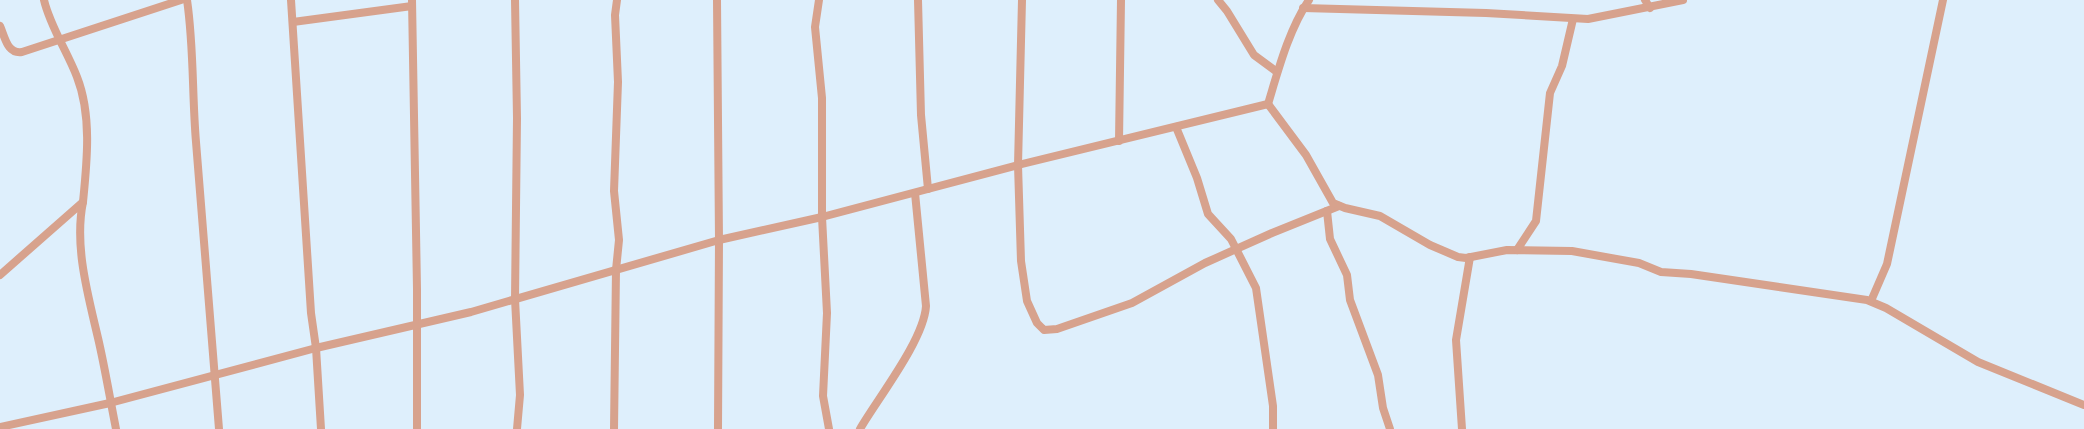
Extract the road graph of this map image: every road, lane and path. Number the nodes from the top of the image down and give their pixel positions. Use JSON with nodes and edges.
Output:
{"nodes":[{"id":1,"x":44,"y":0,"type":"edge"},
{"id":2,"x":181,"y":0,"type":"edge"},
{"id":3,"x":187,"y":0,"type":"edge"},
{"id":4,"x":291,"y":0,"type":"edge"},
{"id":5,"x":515,"y":0,"type":"edge"},
{"id":6,"x":617,"y":0,"type":"edge"},
{"id":7,"x":717,"y":0,"type":"edge"},
{"id":8,"x":819,"y":0,"type":"edge"},
{"id":9,"x":918,"y":0,"type":"edge"},
{"id":10,"x":1022,"y":0,"type":"edge"},
{"id":11,"x":1121,"y":0,"type":"edge"},
{"id":12,"x":1218,"y":0,"type":"edge"},
{"id":13,"x":1309,"y":0,"type":"edge"},
{"id":14,"x":1645,"y":0,"type":"edge"},
{"id":15,"x":1683,"y":0,"type":"edge"},
{"id":16,"x":1943,"y":0,"type":"edge"},
{"id":17,"x":412,"y":3,"type":"edge"},
{"id":18,"x":1303,"y":8,"type":"junction"},
{"id":19,"x":1650,"y":8,"type":"junction"},
{"id":20,"x":1573,"y":19,"type":"junction"},
{"id":21,"x":293,"y":22,"type":"junction"},
{"id":22,"x":0,"y":26,"type":"edge"},
{"id":23,"x":60,"y":39,"type":"junction"},
{"id":24,"x":1277,"y":72,"type":"junction"},
{"id":25,"x":1268,"y":104,"type":"junction"},
{"id":26,"x":1176,"y":127,"type":"junction"},
{"id":27,"x":1119,"y":141,"type":"junction"},
{"id":28,"x":1018,"y":165,"type":"junction"},
{"id":29,"x":928,"y":189,"type":"junction"},
{"id":30,"x":915,"y":192,"type":"junction"},
{"id":31,"x":84,"y":202,"type":"junction"},
{"id":32,"x":1339,"y":206,"type":"junction"},
{"id":33,"x":1326,"y":211,"type":"junction"},
{"id":34,"x":822,"y":217,"type":"junction"},
{"id":35,"x":719,"y":240,"type":"junction"},
{"id":36,"x":1237,"y":249,"type":"junction"},
{"id":37,"x":1517,"y":250,"type":"junction"},
{"id":38,"x":1470,"y":257,"type":"junction"},
{"id":39,"x":616,"y":270,"type":"junction"},
{"id":40,"x":0,"y":275,"type":"edge"},
{"id":41,"x":515,"y":299,"type":"junction"},
{"id":42,"x":1872,"y":301,"type":"junction"},
{"id":43,"x":417,"y":324,"type":"junction"},
{"id":44,"x":316,"y":348,"type":"junction"},
{"id":45,"x":215,"y":375,"type":"junction"},
{"id":46,"x":110,"y":403,"type":"junction"},
{"id":47,"x":2084,"y":405,"type":"edge"},
{"id":48,"x":0,"y":427,"type":"edge"},
{"id":49,"x":116,"y":429,"type":"edge"},
{"id":50,"x":219,"y":429,"type":"edge"},
{"id":51,"x":321,"y":429,"type":"edge"},
{"id":52,"x":417,"y":429,"type":"edge"},
{"id":53,"x":517,"y":429,"type":"edge"},
{"id":54,"x":614,"y":429,"type":"edge"},
{"id":55,"x":718,"y":429,"type":"edge"},
{"id":56,"x":829,"y":429,"type":"edge"},
{"id":57,"x":860,"y":429,"type":"edge"},
{"id":58,"x":1273,"y":429,"type":"edge"},
{"id":59,"x":1390,"y":429,"type":"edge"},
{"id":60,"x":1462,"y":429,"type":"edge"}],
"edges":[{"from":1,"to":23,"type":"street"},
{"from":2,"to":23,"type":"street"},
{"from":3,"to":45,"type":"street"},
{"from":4,"to":21,"type":"street"},
{"from":5,"to":41,"type":"street"},
{"from":6,"to":39,"type":"street"},
{"from":7,"to":35,"type":"street"},
{"from":8,"to":34,"type":"street"},
{"from":9,"to":29,"type":"street"},
{"from":10,"to":28,"type":"street"},
{"from":11,"to":27,"type":"street"},
{"from":12,"to":24,"type":"street"},
{"from":13,"to":18,"type":"street"},
{"from":14,"to":19,"type":"street"},
{"from":15,"to":19,"type":"street"},
{"from":16,"to":42,"type":"street"},
{"from":17,"to":21,"type":"street"},
{"from":17,"to":43,"type":"street"},
{"from":18,"to":20,"type":"street"},
{"from":18,"to":24,"type":"street"},
{"from":19,"to":20,"type":"street"},
{"from":20,"to":37,"type":"street"},
{"from":21,"to":44,"type":"street"},
{"from":22,"to":23,"type":"street"},
{"from":23,"to":31,"type":"street"},
{"from":24,"to":25,"type":"street"},
{"from":25,"to":26,"type":"street"},
{"from":25,"to":32,"type":"street"},
{"from":26,"to":27,"type":"street"},
{"from":26,"to":36,"type":"street"},
{"from":27,"to":28,"type":"street"},
{"from":28,"to":29,"type":"street"},
{"from":28,"to":36,"type":"street"},
{"from":29,"to":30,"type":"street"},
{"from":30,"to":34,"type":"street"},
{"from":30,"to":57,"type":"street"},
{"from":31,"to":40,"type":"street"},
{"from":31,"to":46,"type":"street"},
{"from":32,"to":33,"type":"street"},
{"from":32,"to":38,"type":"street"},
{"from":33,"to":36,"type":"street"},
{"from":33,"to":59,"type":"street"},
{"from":34,"to":35,"type":"street"},
{"from":34,"to":56,"type":"street"},
{"from":35,"to":39,"type":"street"},
{"from":35,"to":55,"type":"street"},
{"from":36,"to":58,"type":"street"},
{"from":37,"to":38,"type":"street"},
{"from":37,"to":42,"type":"street"},
{"from":38,"to":60,"type":"street"},
{"from":39,"to":41,"type":"street"},
{"from":39,"to":54,"type":"street"},
{"from":41,"to":43,"type":"street"},
{"from":41,"to":53,"type":"street"},
{"from":42,"to":47,"type":"street"},
{"from":43,"to":44,"type":"street"},
{"from":43,"to":52,"type":"street"},
{"from":44,"to":45,"type":"street"},
{"from":44,"to":51,"type":"street"},
{"from":45,"to":46,"type":"street"},
{"from":45,"to":50,"type":"street"},
{"from":46,"to":48,"type":"street"},
{"from":46,"to":49,"type":"street"}]}
